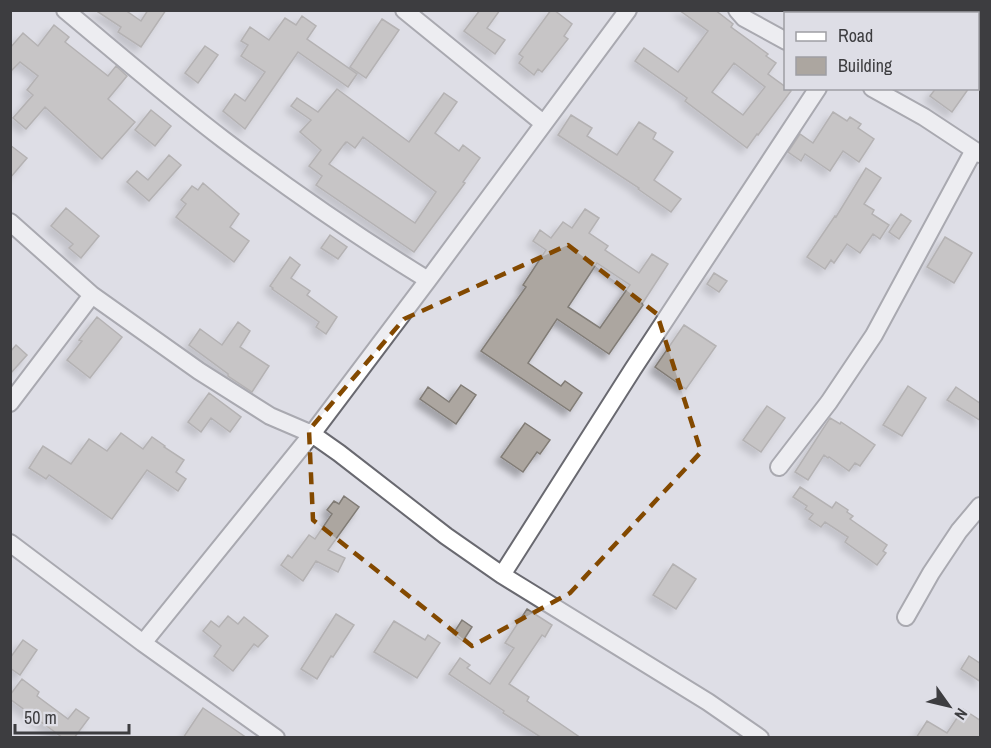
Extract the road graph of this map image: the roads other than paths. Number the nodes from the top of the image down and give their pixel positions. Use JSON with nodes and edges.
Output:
{"nodes":[{"id":1,"x":65,"y":10,"type":"edge"},
{"id":2,"x":404,"y":10,"type":"edge"},
{"id":3,"x":628,"y":10,"type":"edge"},
{"id":4,"x":736,"y":10,"type":"edge"},
{"id":5,"x":784,"y":40,"type":"edge"},
{"id":6,"x":817,"y":90,"type":"edge"},
{"id":7,"x":876,"y":90,"type":"edge"},
{"id":8,"x":543,"y":123,"type":"junction"},
{"id":9,"x":977,"y":152,"type":"edge"},
{"id":10,"x":10,"y":222,"type":"edge"},
{"id":11,"x":428,"y":280,"type":"junction"},
{"id":12,"x":92,"y":295,"type":"junction"},
{"id":13,"x":10,"y":403,"type":"edge"},
{"id":14,"x":312,"y":434,"type":"junction"},
{"id":15,"x":779,"y":467,"type":"dead end"},
{"id":16,"x":981,"y":506,"type":"edge"},
{"id":17,"x":10,"y":543,"type":"edge"},
{"id":18,"x":502,"y":575,"type":"junction"},
{"id":19,"x":906,"y":617,"type":"dead end"},
{"id":20,"x":143,"y":643,"type":"junction"},
{"id":21,"x":276,"y":738,"type":"edge"},
{"id":22,"x":760,"y":738,"type":"edge"}],
"edges":[{"from":1,"to":11,"type":"street"},
{"from":2,"to":8,"type":"street"},
{"from":3,"to":8,"type":"street"},
{"from":4,"to":5,"type":"street"},
{"from":6,"to":18,"type":"street"},
{"from":7,"to":9,"type":"street"},
{"from":8,"to":11,"type":"street"},
{"from":9,"to":15,"type":"street"},
{"from":10,"to":12,"type":"street"},
{"from":11,"to":14,"type":"street"},
{"from":12,"to":13,"type":"street"},
{"from":12,"to":14,"type":"street"},
{"from":14,"to":18,"type":"street"},
{"from":14,"to":20,"type":"street"},
{"from":16,"to":19,"type":"street"},
{"from":17,"to":20,"type":"street"},
{"from":18,"to":22,"type":"street"},
{"from":20,"to":21,"type":"street"}]}
